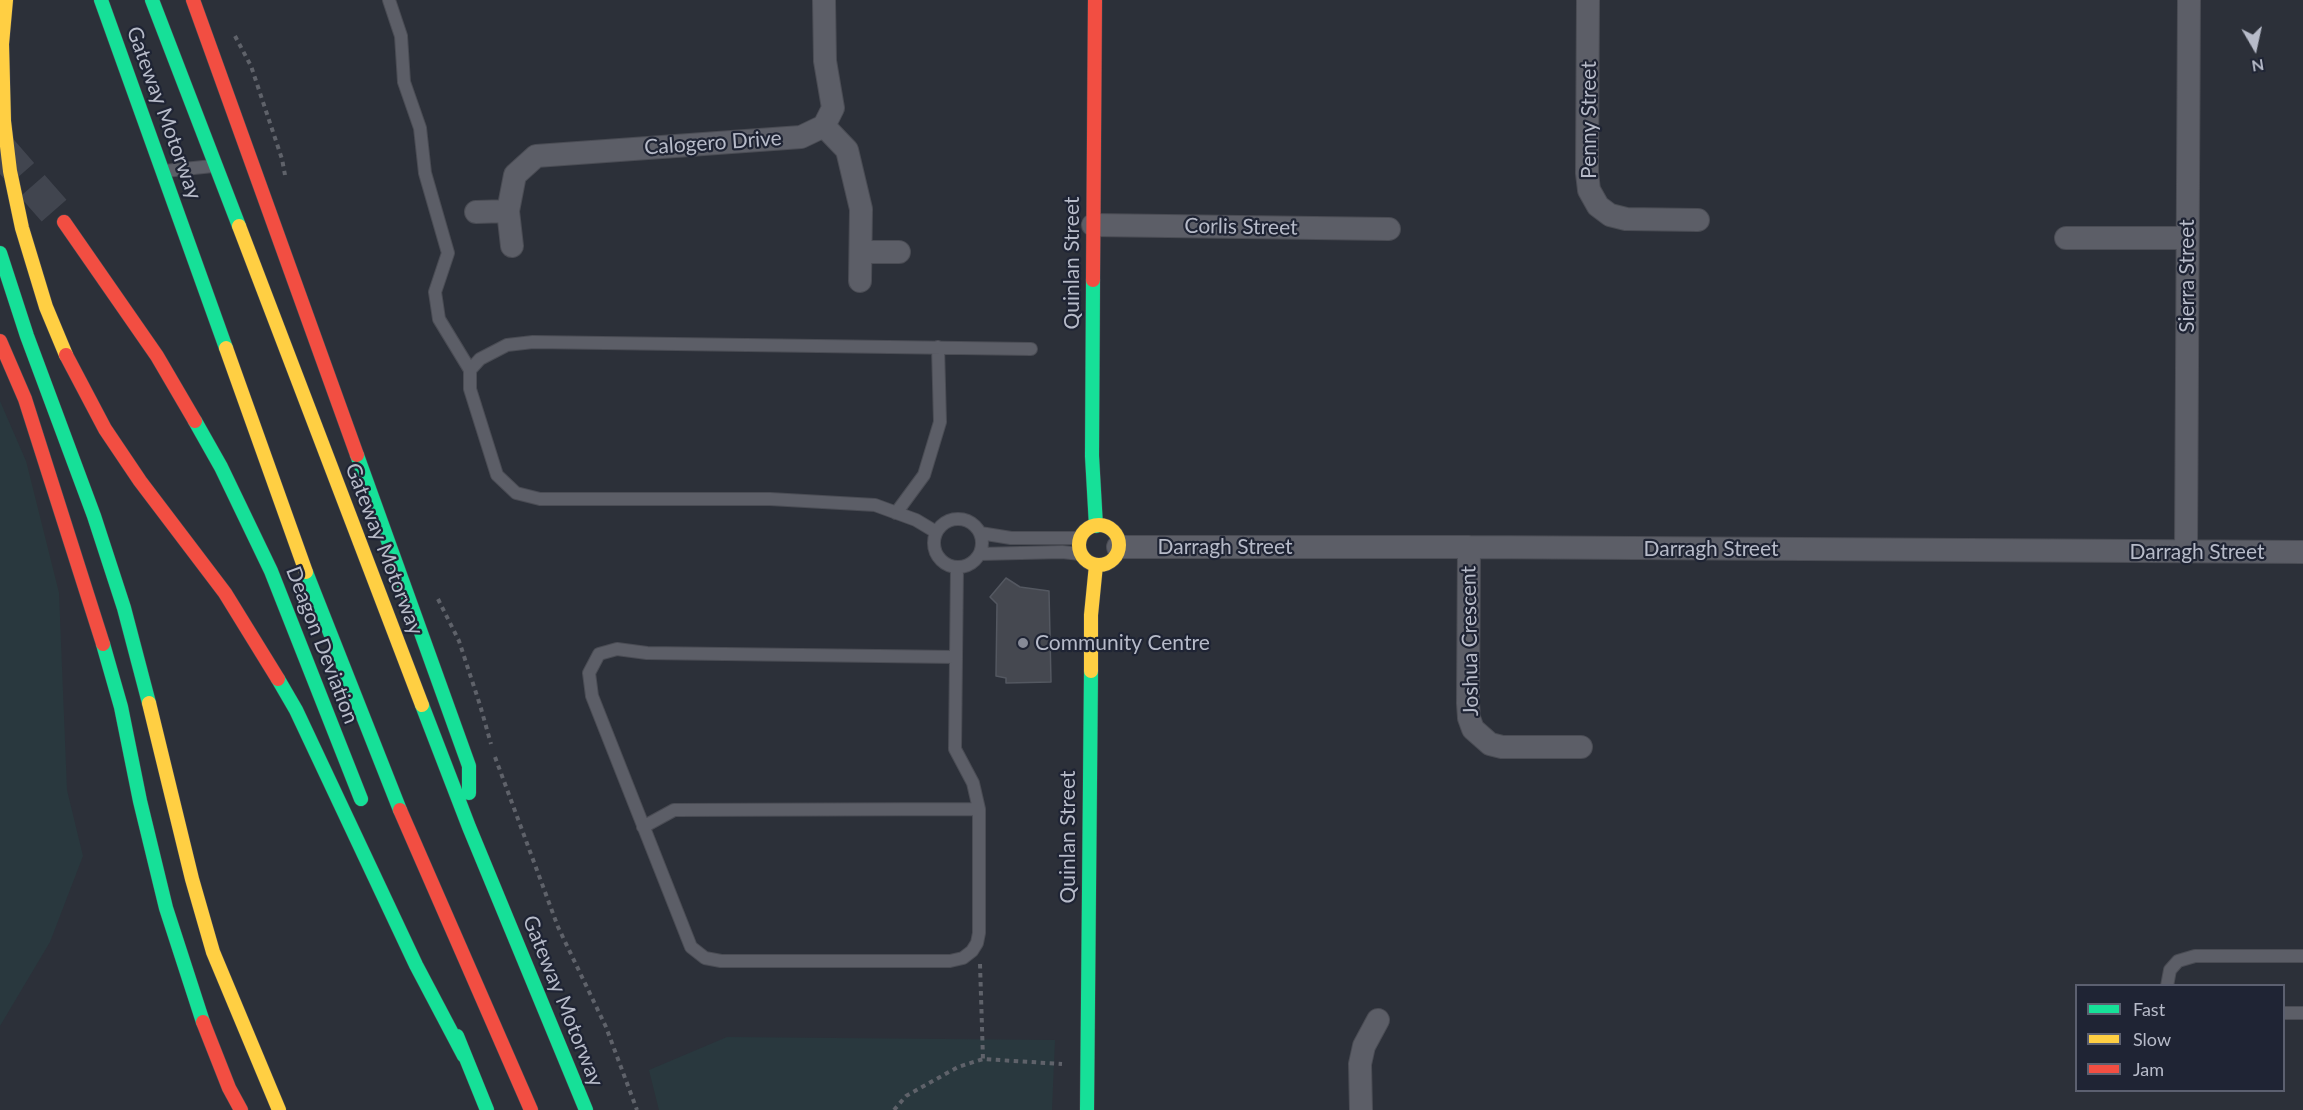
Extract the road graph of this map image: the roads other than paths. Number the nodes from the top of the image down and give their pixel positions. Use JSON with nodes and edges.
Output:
{"nodes":[{"id":1,"x":6,"y":0,"type":"edge"},
{"id":2,"x":100,"y":0,"type":"edge"},
{"id":3,"x":152,"y":0,"type":"edge"},
{"id":4,"x":193,"y":0,"type":"edge"},
{"id":5,"x":389,"y":0,"type":"edge"},
{"id":6,"x":824,"y":0,"type":"edge"},
{"id":7,"x":1095,"y":0,"type":"edge"},
{"id":8,"x":1588,"y":0,"type":"edge"},
{"id":9,"x":2189,"y":0,"type":"edge"},
{"id":10,"x":824,"y":126,"type":"junction"},
{"id":11,"x":215,"y":165,"type":"junction"},
{"id":12,"x":162,"y":171,"type":"junction"},
{"id":13,"x":508,"y":211,"type":"junction"},
{"id":14,"x":476,"y":212,"type":"dead end"},
{"id":15,"x":1698,"y":220,"type":"dead end"},
{"id":16,"x":64,"y":222,"type":"tunnel mouth"},
{"id":17,"x":1093,"y":225,"type":"junction"},
{"id":18,"x":1389,"y":229,"type":"dead end"},
{"id":19,"x":2066,"y":238,"type":"dead end"},
{"id":20,"x":2186,"y":238,"type":"junction"},
{"id":21,"x":512,"y":246,"type":"dead end"},
{"id":22,"x":861,"y":252,"type":"junction"},
{"id":23,"x":899,"y":252,"type":"dead end"},
{"id":24,"x":0,"y":253,"type":"edge"},
{"id":25,"x":860,"y":281,"type":"dead end"},
{"id":26,"x":0,"y":341,"type":"edge"},
{"id":27,"x":938,"y":347,"type":"junction"},
{"id":28,"x":1031,"y":349,"type":"dead end"},
{"id":29,"x":470,"y":370,"type":"junction"},
{"id":30,"x":896,"y":513,"type":"junction"},
{"id":31,"x":1096,"y":526,"type":"junction"},
{"id":32,"x":936,"y":532,"type":"junction"},
{"id":33,"x":980,"y":533,"type":"junction"},
{"id":34,"x":1080,"y":537,"type":"junction"},
{"id":35,"x":1469,"y":547,"type":"junction"},
{"id":36,"x":1118,"y":548,"type":"junction"},
{"id":37,"x":2186,"y":552,"type":"junction"},
{"id":38,"x":2303,"y":552,"type":"edge"},
{"id":39,"x":980,"y":554,"type":"junction"},
{"id":40,"x":1081,"y":554,"type":"junction"},
{"id":41,"x":1096,"y":565,"type":"junction"},
{"id":42,"x":957,"y":567,"type":"junction"},
{"id":43,"x":955,"y":657,"type":"junction"},
{"id":44,"x":1581,"y":747,"type":"dead end"},
{"id":45,"x":365,"y":809,"type":"dead end"},
{"id":46,"x":979,"y":809,"type":"junction"},
{"id":47,"x":469,"y":827,"type":"junction"},
{"id":48,"x":643,"y":827,"type":"junction"},
{"id":49,"x":423,"y":948,"type":"dead end"},
{"id":50,"x":2303,"y":956,"type":"edge"},
{"id":51,"x":2167,"y":984,"type":"edge"},
{"id":52,"x":2285,"y":1013,"type":"edge"},
{"id":53,"x":2303,"y":1013,"type":"edge"},
{"id":54,"x":1378,"y":1020,"type":"dead end"},
{"id":55,"x":464,"y":1056,"type":"junction"},
{"id":56,"x":241,"y":1110,"type":"edge"},
{"id":57,"x":279,"y":1110,"type":"edge"},
{"id":58,"x":487,"y":1110,"type":"edge"},
{"id":59,"x":531,"y":1110,"type":"edge"},
{"id":60,"x":586,"y":1110,"type":"edge"},
{"id":61,"x":1087,"y":1110,"type":"edge"},
{"id":62,"x":1360,"y":1110,"type":"edge"}],
"edges":[{"from":1,"to":55,"type":"main road"},
{"from":2,"to":12,"type":"main road","name":"Gateway Motorway"},
{"from":3,"to":11,"type":"main road","name":"Gateway Motorway"},
{"from":4,"to":47,"type":"main road"},
{"from":5,"to":29,"type":"lane"},
{"from":6,"to":10,"type":"street"},
{"from":7,"to":17,"type":"main road","name":"Quinlan Street"},
{"from":8,"to":15,"type":"street","name":"Penny Street"},
{"from":9,"to":20,"type":"street","name":"Sierra Street"},
{"from":10,"to":13,"type":"street","name":"Calogero Drive"},
{"from":10,"to":22,"type":"street"},
{"from":11,"to":12,"type":"lane"},
{"from":11,"to":47,"type":"main road","name":"Gateway Motorway"},
{"from":12,"to":59,"type":"main road","name":"Gateway Motorway"},
{"from":13,"to":14,"type":"street"},
{"from":13,"to":21,"type":"street","name":"Calogero Drive"},
{"from":16,"to":45,"type":"main road","name":"Deagon Deviation"},
{"from":17,"to":18,"type":"street","name":"Corlis Street"},
{"from":17,"to":31,"type":"main road","name":"Quinlan Street"},
{"from":19,"to":20,"type":"street"},
{"from":20,"to":37,"type":"street","name":"Sierra Street"},
{"from":22,"to":23,"type":"street"},
{"from":22,"to":25,"type":"street"},
{"from":24,"to":57,"type":"main road"},
{"from":26,"to":56,"type":"main road"},
{"from":27,"to":28,"type":"lane"},
{"from":27,"to":29,"type":"lane"},
{"from":27,"to":30,"type":"lane"},
{"from":29,"to":30,"type":"lane"},
{"from":30,"to":32,"type":"lane"},
{"from":31,"to":34,"type":"main road"},
{"from":31,"to":36,"type":"main road"},
{"from":32,"to":33,"type":"lane"},
{"from":32,"to":42,"type":"lane"},
{"from":33,"to":34,"type":"lane"},
{"from":33,"to":39,"type":"lane"},
{"from":34,"to":40,"type":"main road"},
{"from":35,"to":36,"type":"street","name":"Darragh Street"},
{"from":35,"to":37,"type":"street","name":"Darragh Street"},
{"from":35,"to":44,"type":"street","name":"Joshua Crescent"},
{"from":36,"to":41,"type":"main road"},
{"from":37,"to":38,"type":"street","name":"Darragh Street"},
{"from":39,"to":40,"type":"lane"},
{"from":39,"to":42,"type":"lane"},
{"from":40,"to":41,"type":"main road"},
{"from":41,"to":61,"type":"main road","name":"Quinlan Street"},
{"from":42,"to":43,"type":"lane"},
{"from":43,"to":46,"type":"lane"},
{"from":43,"to":48,"type":"lane"},
{"from":46,"to":48,"type":"lane"},
{"from":46,"to":48,"type":"lane"},
{"from":47,"to":60,"type":"main road","name":"Gateway Motorway"},
{"from":49,"to":55,"type":"main road"},
{"from":50,"to":51,"type":"lane"},
{"from":52,"to":53,"type":"lane"},
{"from":54,"to":62,"type":"street"},
{"from":55,"to":58,"type":"main road"}]}
